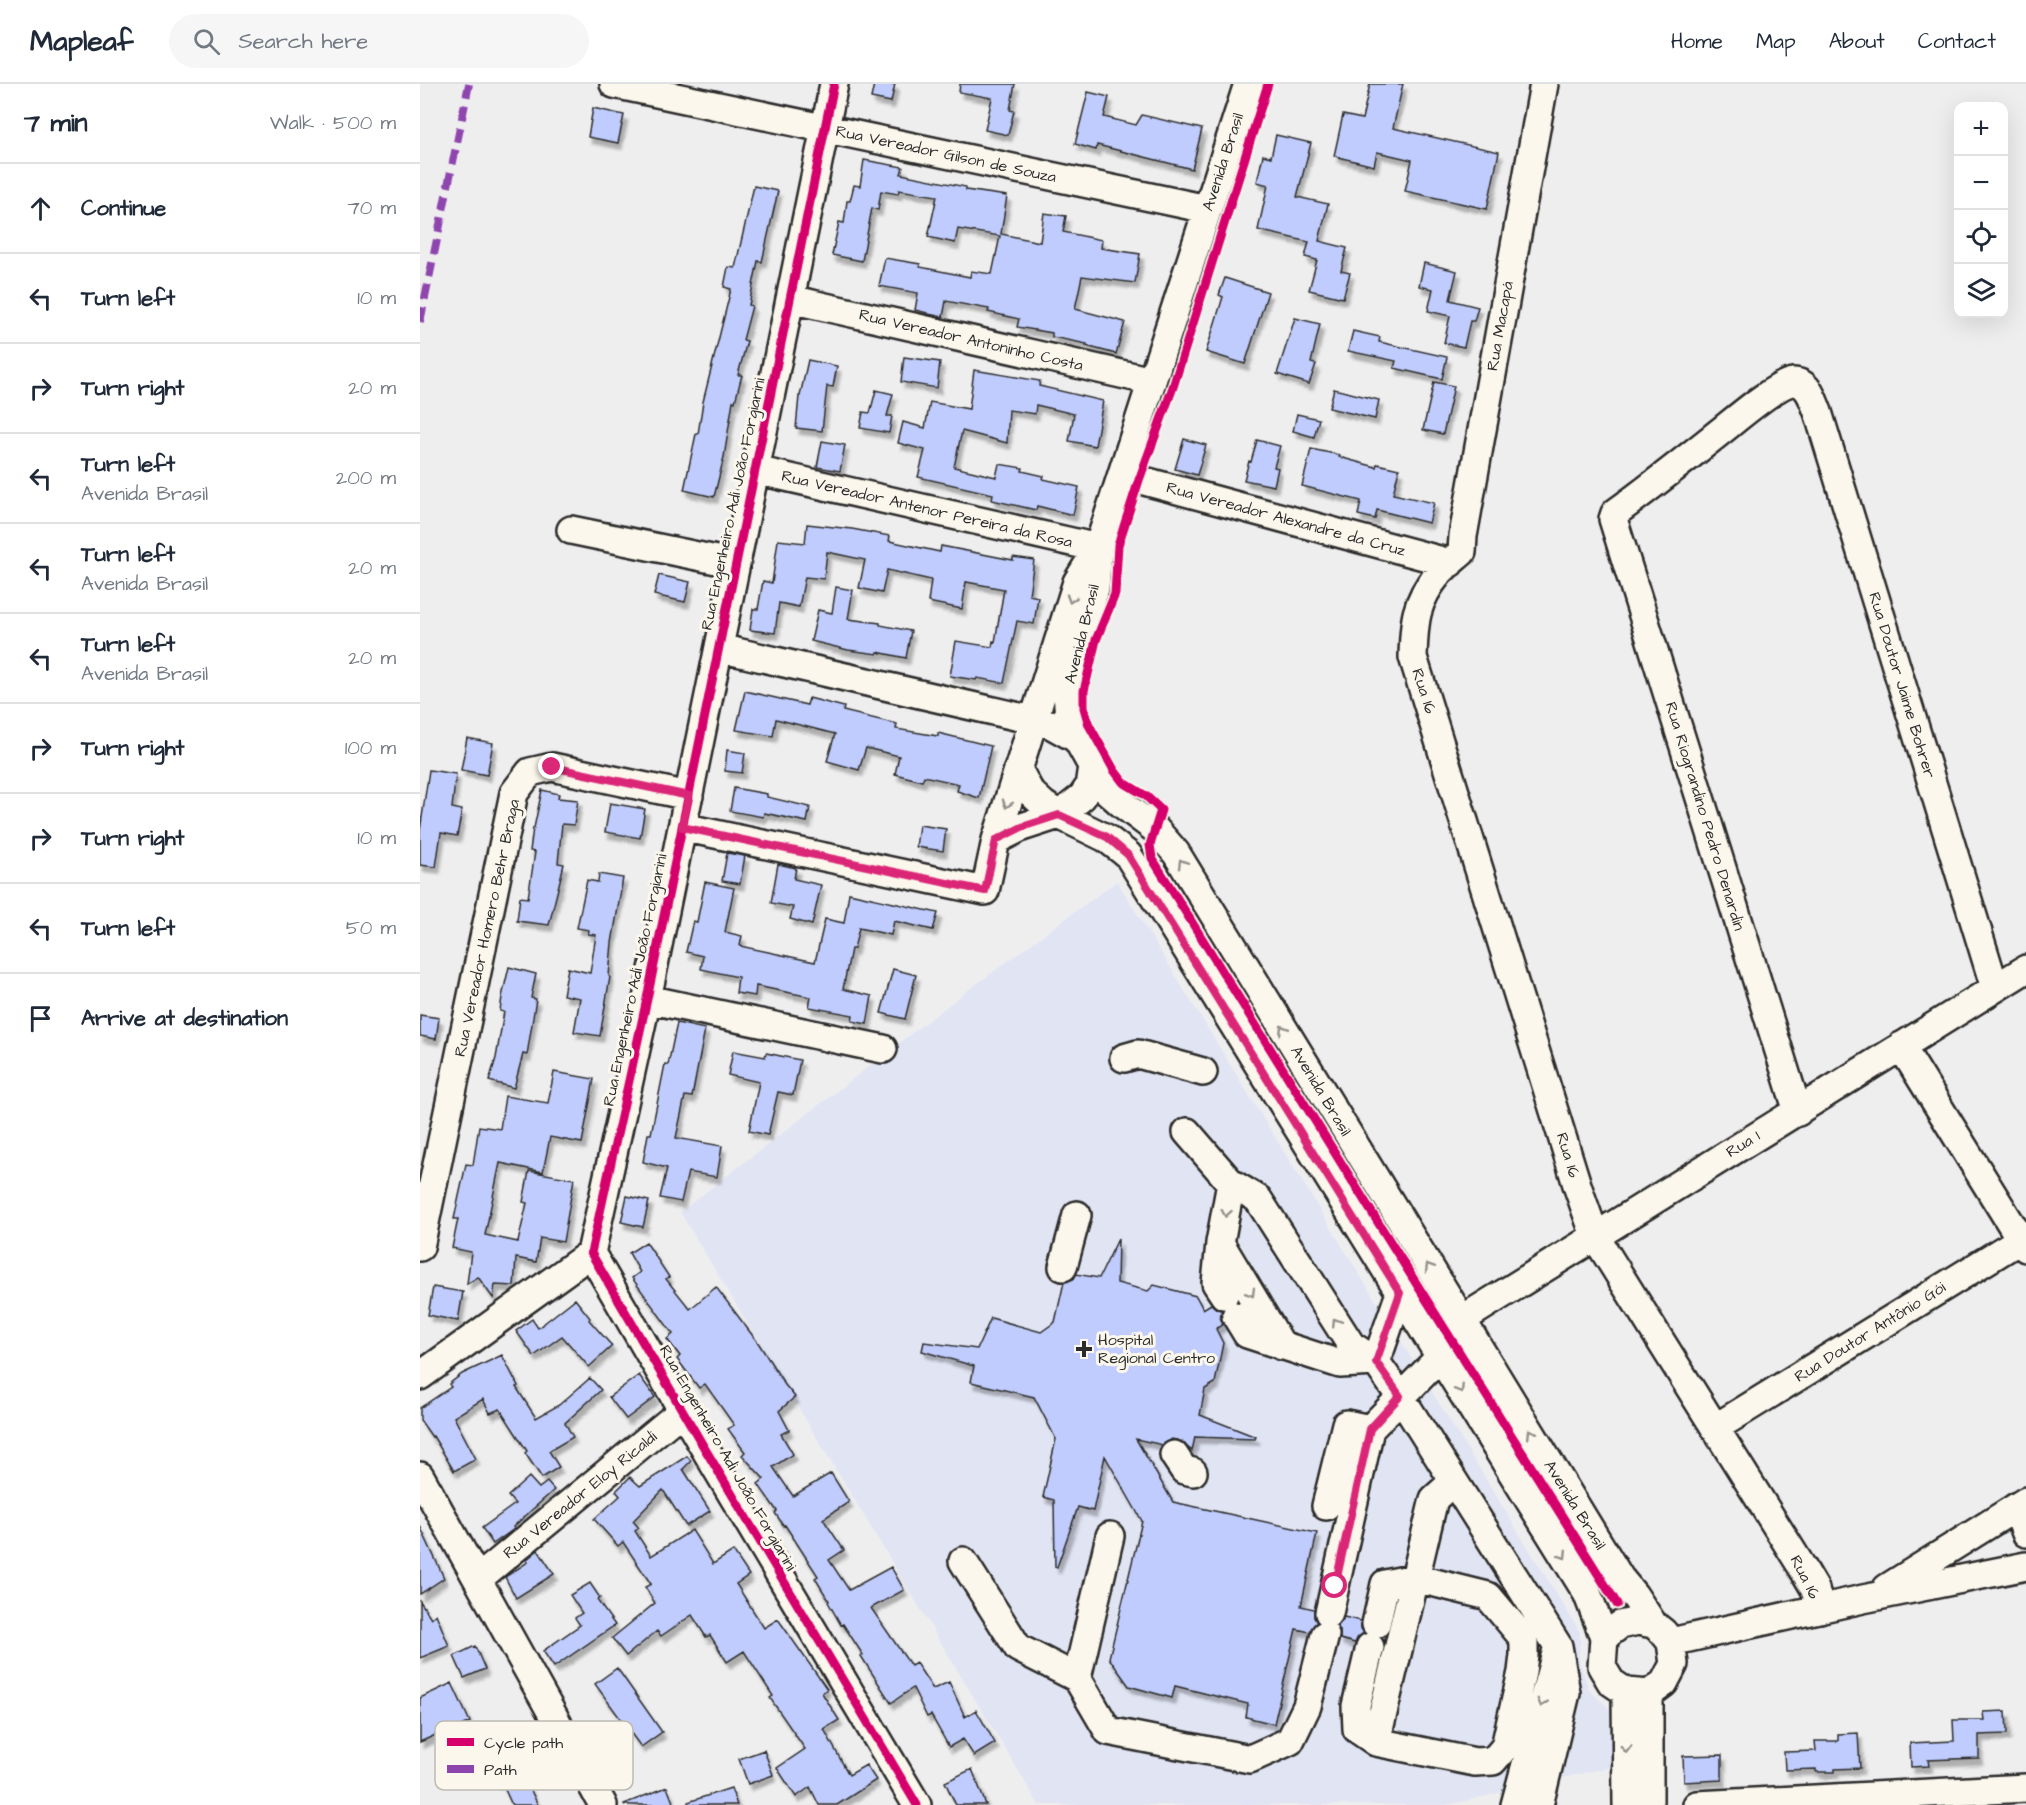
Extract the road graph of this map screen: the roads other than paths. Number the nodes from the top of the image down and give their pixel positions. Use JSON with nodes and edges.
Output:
{"nodes":[{"id":1,"x":614,"y":84,"type":"edge"},
{"id":2,"x":834,"y":84,"type":"edge"},
{"id":3,"x":1248,"y":84,"type":"edge"},
{"id":4,"x":1544,"y":84,"type":"edge"},
{"id":5,"x":825,"y":129,"type":"junction"},
{"id":6,"x":1207,"y":209,"type":"junction"},
{"id":7,"x":790,"y":299,"type":"junction"},
{"id":8,"x":1152,"y":381,"type":"junction"},
{"id":9,"x":755,"y":470,"type":"junction"},
{"id":10,"x":1122,"y":475,"type":"junction"},
{"id":11,"x":1613,"y":519,"type":"joint"},
{"id":12,"x":571,"y":530,"type":"dead end"},
{"id":13,"x":1098,"y":548,"type":"junction"},
{"id":14,"x":1450,"y":563,"type":"junction"},
{"id":15,"x":736,"y":564,"type":"junction"},
{"id":16,"x":719,"y":648,"type":"junction"},
{"id":17,"x":1413,"y":657,"type":"joint"},
{"id":18,"x":1033,"y":721,"type":"junction"},
{"id":19,"x":1077,"y":739,"type":"junction"},
{"id":20,"x":1092,"y":766,"type":"junction"},
{"id":21,"x":1018,"y":769,"type":"junction"},
{"id":22,"x":689,"y":796,"type":"junction"},
{"id":23,"x":1059,"y":815,"type":"junction"},
{"id":24,"x":682,"y":827,"type":"junction"},
{"id":25,"x":996,"y":840,"type":"junction"},
{"id":26,"x":2026,"y":969,"type":"edge"},
{"id":27,"x":1995,"y":988,"type":"junction"},
{"id":28,"x":647,"y":999,"type":"junction"},
{"id":29,"x":1901,"y":1046,"type":"junction"},
{"id":30,"x":883,"y":1049,"type":"dead end"},
{"id":31,"x":1124,"y":1058,"type":"dead end"},
{"id":32,"x":1203,"y":1072,"type":"dead end"},
{"id":33,"x":1798,"y":1112,"type":"junction"},
{"id":34,"x":1187,"y":1132,"type":"dead end"},
{"id":35,"x":1231,"y":1183,"type":"junction"},
{"id":36,"x":1396,"y":1214,"type":"junction"},
{"id":37,"x":1077,"y":1215,"type":"dead end"},
{"id":38,"x":1363,"y":1233,"type":"junction"},
{"id":39,"x":1595,"y":1236,"type":"junction"},
{"id":40,"x":2024,"y":1241,"type":"edge"},
{"id":41,"x":1220,"y":1243,"type":"junction"},
{"id":42,"x":420,"y":1247,"type":"edge"},
{"id":43,"x":591,"y":1253,"type":"junction"},
{"id":44,"x":1063,"y":1267,"type":"dead end"},
{"id":45,"x":1400,"y":1293,"type":"junction"},
{"id":46,"x":1461,"y":1320,"type":"junction"},
{"id":47,"x":1282,"y":1346,"type":"junction"},
{"id":48,"x":1440,"y":1357,"type":"junction"},
{"id":49,"x":1376,"y":1362,"type":"junction"},
{"id":50,"x":420,"y":1376,"type":"edge"},
{"id":51,"x":1400,"y":1396,"type":"junction"},
{"id":52,"x":682,"y":1411,"type":"junction"},
{"id":53,"x":1715,"y":1428,"type":"junction"},
{"id":54,"x":1370,"y":1429,"type":"junction"},
{"id":55,"x":1174,"y":1455,"type":"dead end"},
{"id":56,"x":1194,"y":1472,"type":"dead end"},
{"id":57,"x":420,"y":1476,"type":"edge"},
{"id":58,"x":1453,"y":1482,"type":"junction"},
{"id":59,"x":2021,"y":1504,"type":"edge"},
{"id":60,"x":1326,"y":1506,"type":"dead end"},
{"id":61,"x":2026,"y":1533,"type":"edge"},
{"id":62,"x":1110,"y":1536,"type":"dead end"},
{"id":63,"x":963,"y":1561,"type":"dead end"},
{"id":64,"x":2026,"y":1566,"type":"edge"},
{"id":65,"x":1415,"y":1578,"type":"junction"},
{"id":66,"x":478,"y":1579,"type":"junction"},
{"id":67,"x":1872,"y":1597,"type":"junction"},
{"id":68,"x":1820,"y":1609,"type":"junction"},
{"id":69,"x":1662,"y":1633,"type":"junction"},
{"id":70,"x":1604,"y":1637,"type":"junction"},
{"id":71,"x":1558,"y":1646,"type":"junction"},
{"id":72,"x":1077,"y":1678,"type":"junction"},
{"id":73,"x":1637,"y":1693,"type":"junction"},
{"id":74,"x":557,"y":1721,"type":"edge"},
{"id":75,"x":1376,"y":1742,"type":"junction"},
{"id":76,"x":2026,"y":1788,"type":"edge"},
{"id":77,"x":595,"y":1790,"type":"edge"},
{"id":78,"x":603,"y":1805,"type":"edge"},
{"id":79,"x":917,"y":1805,"type":"edge"},
{"id":80,"x":1515,"y":1805,"type":"edge"},
{"id":81,"x":1539,"y":1805,"type":"edge"},
{"id":82,"x":1627,"y":1805,"type":"edge"},
{"id":83,"x":1649,"y":1805,"type":"edge"},
{"id":84,"x":1697,"y":1805,"type":"edge"}],
"edges":[{"from":1,"to":5,"type":"street","name":"Rua Vereador Gilson de Souza"},
{"from":2,"to":5,"type":"street","name":"Rua Engenheiro Adi João Forgiarini"},
{"from":3,"to":6,"type":"street","name":"Avenida Brasil"},
{"from":4,"to":14,"type":"street","name":"Rua Macapá"},
{"from":5,"to":6,"type":"street","name":"Rua Vereador Gilson de Souza"},
{"from":5,"to":7,"type":"street","name":"Rua Engenheiro Adi João Forgiarini"},
{"from":6,"to":8,"type":"street","name":"Avenida Brasil"},
{"from":7,"to":8,"type":"street","name":"Rua Vereador Antoninho Costa"},
{"from":7,"to":9,"type":"street","name":"Rua Engenheiro Adi João Forgiarini"},
{"from":8,"to":10,"type":"street","name":"Avenida Brasil"},
{"from":9,"to":13,"type":"street","name":"Rua Vereador Antenor Pereira da Rosa"},
{"from":9,"to":15,"type":"street","name":"Rua Engenheiro Adi João Forgiarini"},
{"from":10,"to":13,"type":"street","name":"Avenida Brasil"},
{"from":10,"to":14,"type":"street","name":"Rua Vereador Alexandre da Cruz"},
{"from":11,"to":27,"type":"street","name":"Rua Doutor Jaime Bohrer"},
{"from":11,"to":33,"type":"street","name":"Rua Riograndino Pedro Denardin"},
{"from":12,"to":15,"type":"street"},
{"from":13,"to":18,"type":"street","name":"Avenida Brasil","one_way":true},
{"from":13,"to":19,"type":"street","name":"Avenida Brasil"},
{"from":14,"to":17,"type":"street","name":"Rua Macapá"},
{"from":15,"to":16,"type":"street","name":"Rua Engenheiro Adi João Forgiarini"},
{"from":16,"to":18,"type":"street"},
{"from":16,"to":22,"type":"street","name":"Rua Engenheiro Adi João Forgiarini"},
{"from":17,"to":39,"type":"street","name":"Rua 16"},
{"from":18,"to":19,"type":"street"},
{"from":18,"to":21,"type":"street","name":"Avenida Brasil"},
{"from":19,"to":20,"type":"street","name":"Avenida Brasil"},
{"from":20,"to":23,"type":"street"},
{"from":36,"to":20,"type":"street","name":"Avenida Brasil","one_way":true},
{"from":21,"to":23,"type":"street"},
{"from":21,"to":25,"type":"street","name":"Avenida Brasil","one_way":true},
{"from":22,"to":24,"type":"street","name":"Rua Engenheiro Adi João Forgiarini"},
{"from":22,"to":42,"type":"street","name":"Rua Vereador Homero Behr Braga"},
{"from":23,"to":25,"type":"street"},
{"from":23,"to":38,"type":"street"},
{"from":24,"to":25,"type":"street","name":"Avenida Brasil"},
{"from":24,"to":28,"type":"street","name":"Rua Engenheiro Adi João Forgiarini"},
{"from":26,"to":27,"type":"street","name":"Rua 1"},
{"from":27,"to":29,"type":"street","name":"Rua 1"},
{"from":28,"to":30,"type":"street"},
{"from":28,"to":43,"type":"street","name":"Rua Engenheiro Adi João Forgiarini"},
{"from":29,"to":33,"type":"street","name":"Rua 1"},
{"from":29,"to":40,"type":"street"},
{"from":31,"to":32,"type":"street"},
{"from":33,"to":39,"type":"street","name":"Rua 1"},
{"from":34,"to":35,"type":"street"},
{"from":35,"to":41,"type":"street","one_way":true},
{"from":49,"to":35,"type":"street","one_way":true},
{"from":36,"to":38,"type":"street"},
{"from":46,"to":36,"type":"street","name":"Avenida Brasil","one_way":true},
{"from":37,"to":44,"type":"street"},
{"from":38,"to":45,"type":"street"},
{"from":39,"to":46,"type":"street","name":"Rua 1"},
{"from":39,"to":53,"type":"street","name":"Rua 16"},
{"from":40,"to":53,"type":"street","name":"Rua Doutor Antônio Gói"},
{"from":41,"to":47,"type":"street","one_way":true},
{"from":41,"to":47,"type":"street"},
{"from":43,"to":50,"type":"street"},
{"from":43,"to":52,"type":"street","name":"Rua Engenheiro Adi João Forgiarini"},
{"from":45,"to":48,"type":"street"},
{"from":45,"to":49,"type":"street"},
{"from":69,"to":46,"type":"street","name":"Avenida Brasil","one_way":true},
{"from":47,"to":49,"type":"street"},
{"from":48,"to":51,"type":"street"},
{"from":48,"to":70,"type":"street","one_way":true},
{"from":49,"to":51,"type":"street"},
{"from":51,"to":54,"type":"street"},
{"from":51,"to":58,"type":"street"},
{"from":52,"to":66,"type":"street","name":"Rua Vereador Eloy Ricaldi"},
{"from":52,"to":79,"type":"street","name":"Rua Engenheiro Adi João Forgiarini"},
{"from":53,"to":68,"type":"street","name":"Rua 16"},
{"from":54,"to":60,"type":"street"},
{"from":54,"to":72,"type":"street"},
{"from":55,"to":56,"type":"street"},
{"from":57,"to":66,"type":"street"},
{"from":58,"to":65,"type":"street"},
{"from":58,"to":71,"type":"street"},
{"from":59,"to":61,"type":"street"},
{"from":59,"to":67,"type":"street"},
{"from":62,"to":72,"type":"street"},
{"from":63,"to":72,"type":"street"},
{"from":64,"to":67,"type":"street"},
{"from":65,"to":75,"type":"street"},
{"from":65,"to":75,"type":"street"},
{"from":65,"to":75,"type":"street"},
{"from":66,"to":74,"type":"street"},
{"from":67,"to":68,"type":"street"},
{"from":68,"to":69,"type":"street"},
{"from":69,"to":70,"type":"street"},
{"from":69,"to":73,"type":"street"},
{"from":70,"to":73,"type":"street"},
{"from":71,"to":80,"type":"street","one_way":true},
{"from":71,"to":81,"type":"street"},
{"from":73,"to":82,"type":"street","one_way":true},
{"from":73,"to":83,"type":"street"},
{"from":76,"to":84,"type":"street"},
{"from":77,"to":78,"type":"street"}]}
